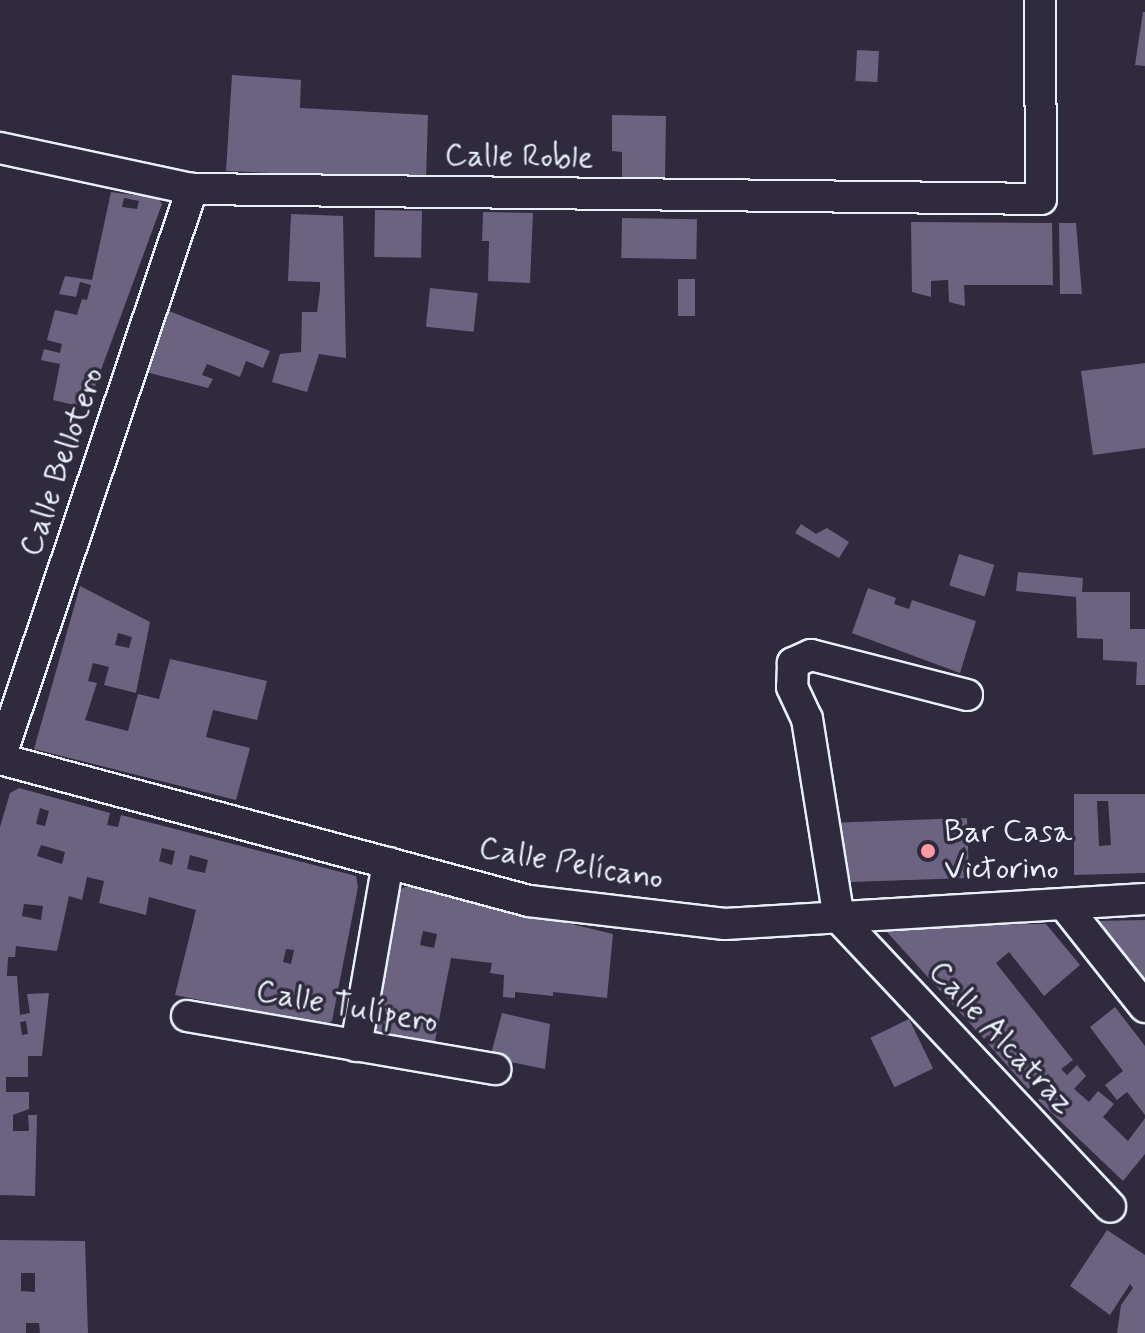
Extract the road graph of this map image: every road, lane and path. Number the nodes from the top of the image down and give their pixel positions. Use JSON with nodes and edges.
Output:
{"nodes":[{"id":1,"x":1040,"y":0,"type":"edge"},
{"id":2,"x":0,"y":148,"type":"edge"},
{"id":3,"x":192,"y":189,"type":"junction"},
{"id":4,"x":967,"y":695,"type":"dead end"},
{"id":5,"x":0,"y":759,"type":"edge"},
{"id":6,"x":388,"y":863,"type":"junction"},
{"id":7,"x":1145,"y":899,"type":"edge"},
{"id":8,"x":1065,"y":906,"type":"junction"},
{"id":9,"x":839,"y":918,"type":"junction"},
{"id":10,"x":1145,"y":1007,"type":"edge"},
{"id":11,"x":187,"y":1016,"type":"dead end"},
{"id":12,"x":356,"y":1046,"type":"junction"},
{"id":13,"x":495,"y":1069,"type":"dead end"},
{"id":14,"x":1110,"y":1207,"type":"dead end"}],
"edges":[{"from":1,"to":3,"type":"street","name":"Calle Roble"},
{"from":2,"to":3,"type":"street","name":"Calle Roble"},
{"from":3,"to":5,"type":"street","name":"Calle Bellotero"},
{"from":4,"to":9,"type":"street"},
{"from":5,"to":6,"type":"street","name":"Calle Pelícano"},
{"from":6,"to":9,"type":"street","name":"Calle Pelícano"},
{"from":6,"to":12,"type":"street"},
{"from":7,"to":8,"type":"street","name":"Calle Pelícano"},
{"from":8,"to":9,"type":"street","name":"Calle Pelícano"},
{"from":8,"to":10,"type":"street"},
{"from":9,"to":14,"type":"street","name":"Calle Alcatraz"},
{"from":11,"to":12,"type":"street","name":"Calle Tulípero"},
{"from":12,"to":13,"type":"street","name":"Calle Tulípero"}]}
